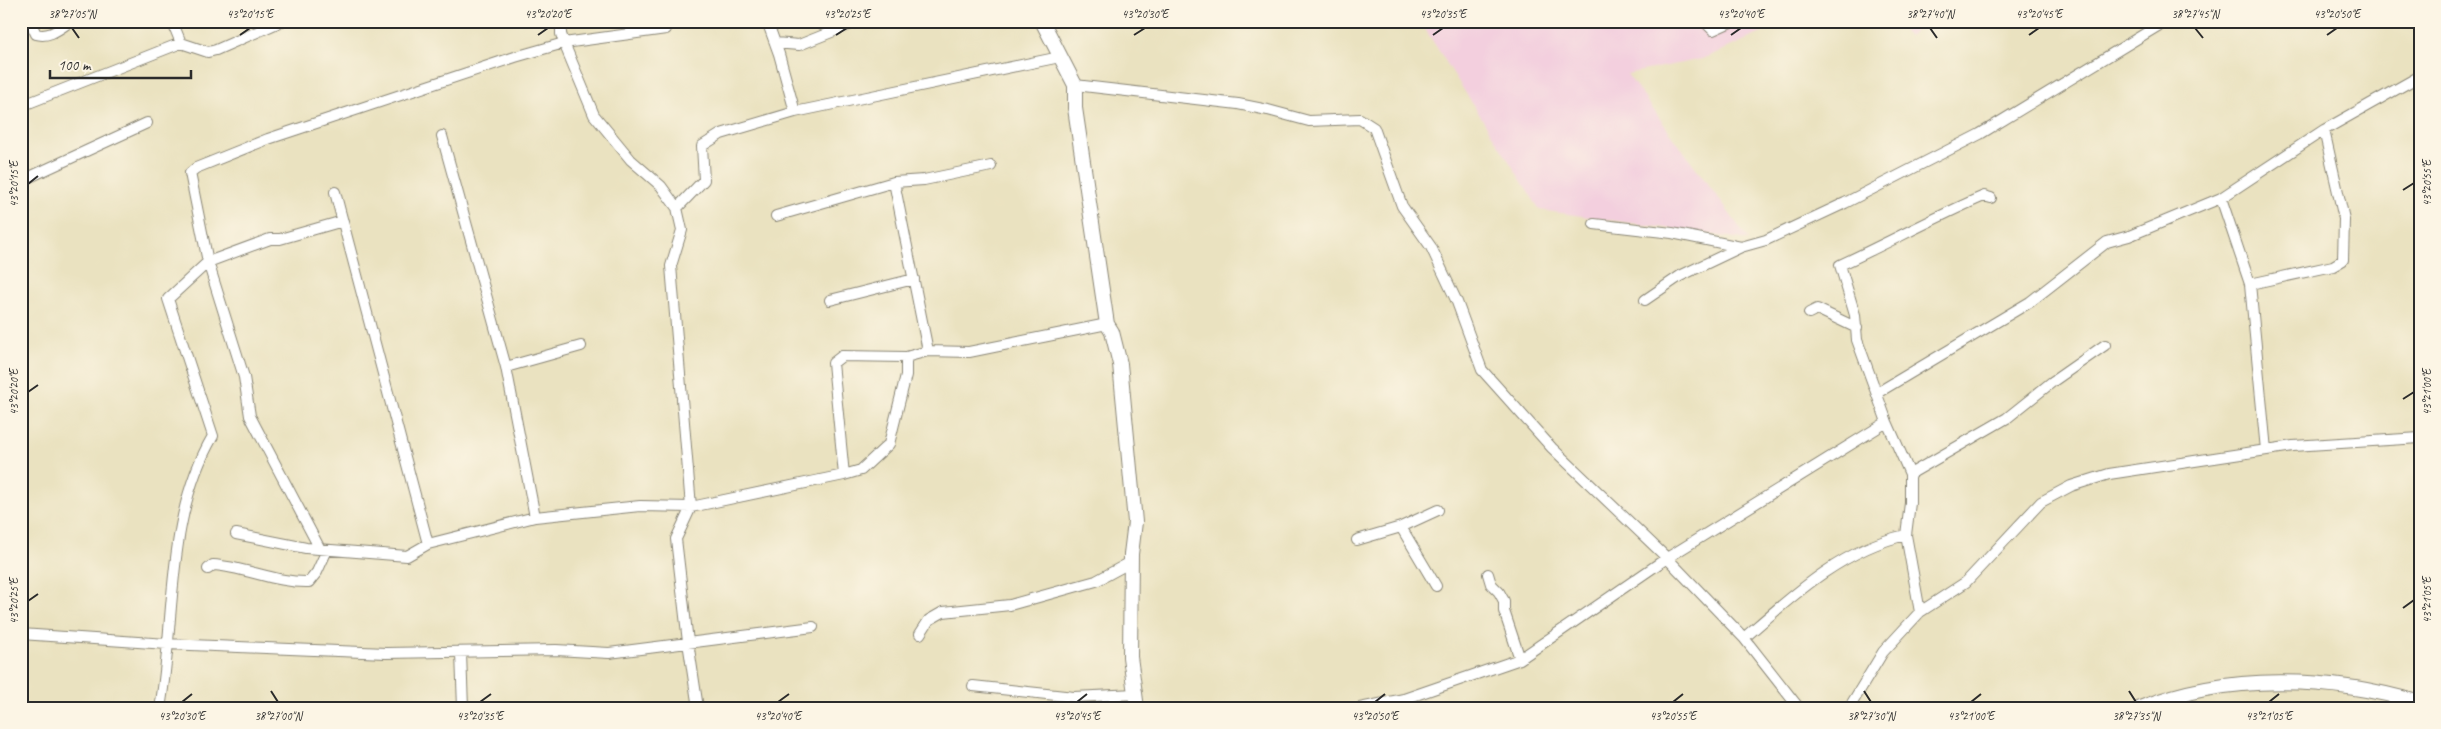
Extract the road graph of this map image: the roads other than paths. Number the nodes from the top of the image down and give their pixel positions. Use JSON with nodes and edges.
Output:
{"nodes":[{"id":1,"x":30,"y":21,"type":"edge"},
{"id":2,"x":71,"y":21,"type":"edge"},
{"id":3,"x":172,"y":21,"type":"edge"},
{"id":4,"x":282,"y":21,"type":"edge"},
{"id":5,"x":561,"y":21,"type":"edge"},
{"id":6,"x":767,"y":21,"type":"edge"},
{"id":7,"x":859,"y":21,"type":"edge"},
{"id":8,"x":1042,"y":21,"type":"edge"},
{"id":9,"x":1704,"y":21,"type":"edge"},
{"id":10,"x":1733,"y":21,"type":"edge"},
{"id":11,"x":2166,"y":21,"type":"edge"},
{"id":12,"x":666,"y":28,"type":"dead end"},
{"id":13,"x":564,"y":43,"type":"junction"},
{"id":14,"x":775,"y":43,"type":"junction"},
{"id":15,"x":181,"y":44,"type":"junction"},
{"id":16,"x":1060,"y":57,"type":"junction"},
{"id":17,"x":2420,"y":76,"type":"edge"},
{"id":18,"x":1075,"y":85,"type":"junction"},
{"id":19,"x":21,"y":106,"type":"edge"},
{"id":20,"x":795,"y":112,"type":"junction"},
{"id":21,"x":147,"y":122,"type":"dead end"},
{"id":22,"x":2324,"y":130,"type":"junction"},
{"id":23,"x":442,"y":136,"type":"dead end"},
{"id":24,"x":991,"y":166,"type":"dead end"},
{"id":25,"x":21,"y":181,"type":"edge"},
{"id":26,"x":894,"y":182,"type":"junction"},
{"id":27,"x":335,"y":192,"type":"dead end"},
{"id":28,"x":1991,"y":198,"type":"dead end"},
{"id":29,"x":2221,"y":198,"type":"junction"},
{"id":30,"x":677,"y":208,"type":"junction"},
{"id":31,"x":776,"y":216,"type":"dead end"},
{"id":32,"x":343,"y":221,"type":"junction"},
{"id":33,"x":1594,"y":224,"type":"dead end"},
{"id":34,"x":1740,"y":247,"type":"junction"},
{"id":35,"x":208,"y":262,"type":"junction"},
{"id":36,"x":914,"y":279,"type":"junction"},
{"id":37,"x":2250,"y":284,"type":"junction"},
{"id":38,"x":830,"y":300,"type":"dead end"},
{"id":39,"x":1645,"y":300,"type":"dead end"},
{"id":40,"x":1809,"y":312,"type":"dead end"},
{"id":41,"x":1107,"y":324,"type":"junction"},
{"id":42,"x":1857,"y":328,"type":"junction"},
{"id":43,"x":2105,"y":345,"type":"dead end"},
{"id":44,"x":581,"y":346,"type":"dead end"},
{"id":45,"x":928,"y":351,"type":"junction"},
{"id":46,"x":906,"y":357,"type":"junction"},
{"id":47,"x":506,"y":367,"type":"junction"},
{"id":48,"x":1877,"y":394,"type":"junction"},
{"id":49,"x":1887,"y":422,"type":"junction"},
{"id":50,"x":2420,"y":438,"type":"edge"},
{"id":51,"x":2266,"y":450,"type":"junction"},
{"id":52,"x":1910,"y":474,"type":"junction"},
{"id":53,"x":844,"y":476,"type":"junction"},
{"id":54,"x":691,"y":507,"type":"junction"},
{"id":55,"x":1438,"y":510,"type":"dead end"},
{"id":56,"x":535,"y":517,"type":"junction"},
{"id":57,"x":1400,"y":527,"type":"junction"},
{"id":58,"x":236,"y":534,"type":"dead end"},
{"id":59,"x":1906,"y":535,"type":"junction"},
{"id":60,"x":1357,"y":540,"type":"dead end"},
{"id":61,"x":428,"y":544,"type":"junction"},
{"id":62,"x":323,"y":549,"type":"junction"},
{"id":63,"x":1667,"y":558,"type":"junction"},
{"id":64,"x":1131,"y":562,"type":"junction"},
{"id":65,"x":208,"y":569,"type":"dead end"},
{"id":66,"x":1488,"y":574,"type":"dead end"},
{"id":67,"x":1436,"y":586,"type":"dead end"},
{"id":68,"x":1920,"y":612,"type":"junction"},
{"id":69,"x":814,"y":627,"type":"dead end"},
{"id":70,"x":21,"y":634,"type":"edge"},
{"id":71,"x":920,"y":634,"type":"dead end"},
{"id":72,"x":1744,"y":638,"type":"junction"},
{"id":73,"x":688,"y":642,"type":"junction"},
{"id":74,"x":167,"y":644,"type":"junction"},
{"id":75,"x":461,"y":653,"type":"junction"},
{"id":76,"x":1520,"y":659,"type":"junction"},
{"id":77,"x":973,"y":686,"type":"dead end"},
{"id":78,"x":1136,"y":701,"type":"edge"},
{"id":79,"x":2420,"y":703,"type":"edge"},
{"id":80,"x":160,"y":708,"type":"edge"},
{"id":81,"x":463,"y":708,"type":"edge"},
{"id":82,"x":698,"y":708,"type":"edge"},
{"id":83,"x":1360,"y":708,"type":"edge"},
{"id":84,"x":1799,"y":708,"type":"edge"},
{"id":85,"x":1849,"y":708,"type":"edge"},
{"id":86,"x":2140,"y":708,"type":"edge"}],
"edges":[{"from":1,"to":2,"type":"street"},
{"from":3,"to":15,"type":"street"},
{"from":4,"to":15,"type":"street"},
{"from":5,"to":13,"type":"street"},
{"from":6,"to":14,"type":"street"},
{"from":7,"to":14,"type":"street"},
{"from":8,"to":16,"type":"street"},
{"from":9,"to":10,"type":"street"},
{"from":11,"to":34,"type":"street"},
{"from":12,"to":13,"type":"street"},
{"from":13,"to":30,"type":"street"},
{"from":13,"to":35,"type":"street"},
{"from":14,"to":20,"type":"street"},
{"from":15,"to":19,"type":"street"},
{"from":16,"to":18,"type":"street"},
{"from":16,"to":20,"type":"street"},
{"from":17,"to":22,"type":"street"},
{"from":18,"to":41,"type":"street"},
{"from":18,"to":63,"type":"street"},
{"from":20,"to":30,"type":"street"},
{"from":21,"to":25,"type":"street"},
{"from":22,"to":29,"type":"street"},
{"from":22,"to":37,"type":"street"},
{"from":23,"to":47,"type":"street"},
{"from":24,"to":26,"type":"street"},
{"from":26,"to":31,"type":"street"},
{"from":26,"to":36,"type":"street"},
{"from":27,"to":32,"type":"street"},
{"from":28,"to":42,"type":"street"},
{"from":29,"to":37,"type":"street"},
{"from":29,"to":48,"type":"street"},
{"from":30,"to":54,"type":"street"},
{"from":32,"to":35,"type":"street"},
{"from":32,"to":61,"type":"street"},
{"from":33,"to":34,"type":"street"},
{"from":34,"to":39,"type":"street"},
{"from":35,"to":62,"type":"street"},
{"from":35,"to":74,"type":"street"},
{"from":36,"to":38,"type":"street"},
{"from":36,"to":45,"type":"street"},
{"from":37,"to":51,"type":"street"},
{"from":40,"to":42,"type":"street"},
{"from":41,"to":45,"type":"street"},
{"from":41,"to":64,"type":"street"},
{"from":42,"to":48,"type":"street"},
{"from":43,"to":52,"type":"street"},
{"from":44,"to":47,"type":"street"},
{"from":45,"to":46,"type":"street"},
{"from":46,"to":53,"type":"street"},
{"from":46,"to":53,"type":"street"},
{"from":47,"to":56,"type":"street"},
{"from":48,"to":49,"type":"street"},
{"from":49,"to":52,"type":"street"},
{"from":49,"to":63,"type":"street"},
{"from":50,"to":51,"type":"street"},
{"from":51,"to":68,"type":"street"},
{"from":52,"to":59,"type":"street"},
{"from":53,"to":54,"type":"street"},
{"from":54,"to":56,"type":"street"},
{"from":54,"to":73,"type":"street"},
{"from":55,"to":57,"type":"street"},
{"from":56,"to":61,"type":"street"},
{"from":57,"to":60,"type":"street"},
{"from":57,"to":67,"type":"street"},
{"from":58,"to":62,"type":"street"},
{"from":59,"to":68,"type":"street"},
{"from":59,"to":72,"type":"street"},
{"from":61,"to":62,"type":"street"},
{"from":62,"to":65,"type":"street"},
{"from":63,"to":72,"type":"street"},
{"from":63,"to":76,"type":"street"},
{"from":64,"to":71,"type":"street"},
{"from":64,"to":78,"type":"street"},
{"from":66,"to":76,"type":"street"},
{"from":68,"to":85,"type":"street"},
{"from":69,"to":73,"type":"street"},
{"from":70,"to":74,"type":"street"},
{"from":72,"to":84,"type":"street"},
{"from":73,"to":75,"type":"street"},
{"from":73,"to":82,"type":"street"},
{"from":74,"to":75,"type":"street"},
{"from":74,"to":80,"type":"street"},
{"from":75,"to":81,"type":"street"},
{"from":76,"to":83,"type":"street"},
{"from":77,"to":78,"type":"street"},
{"from":79,"to":86,"type":"street"}]}
